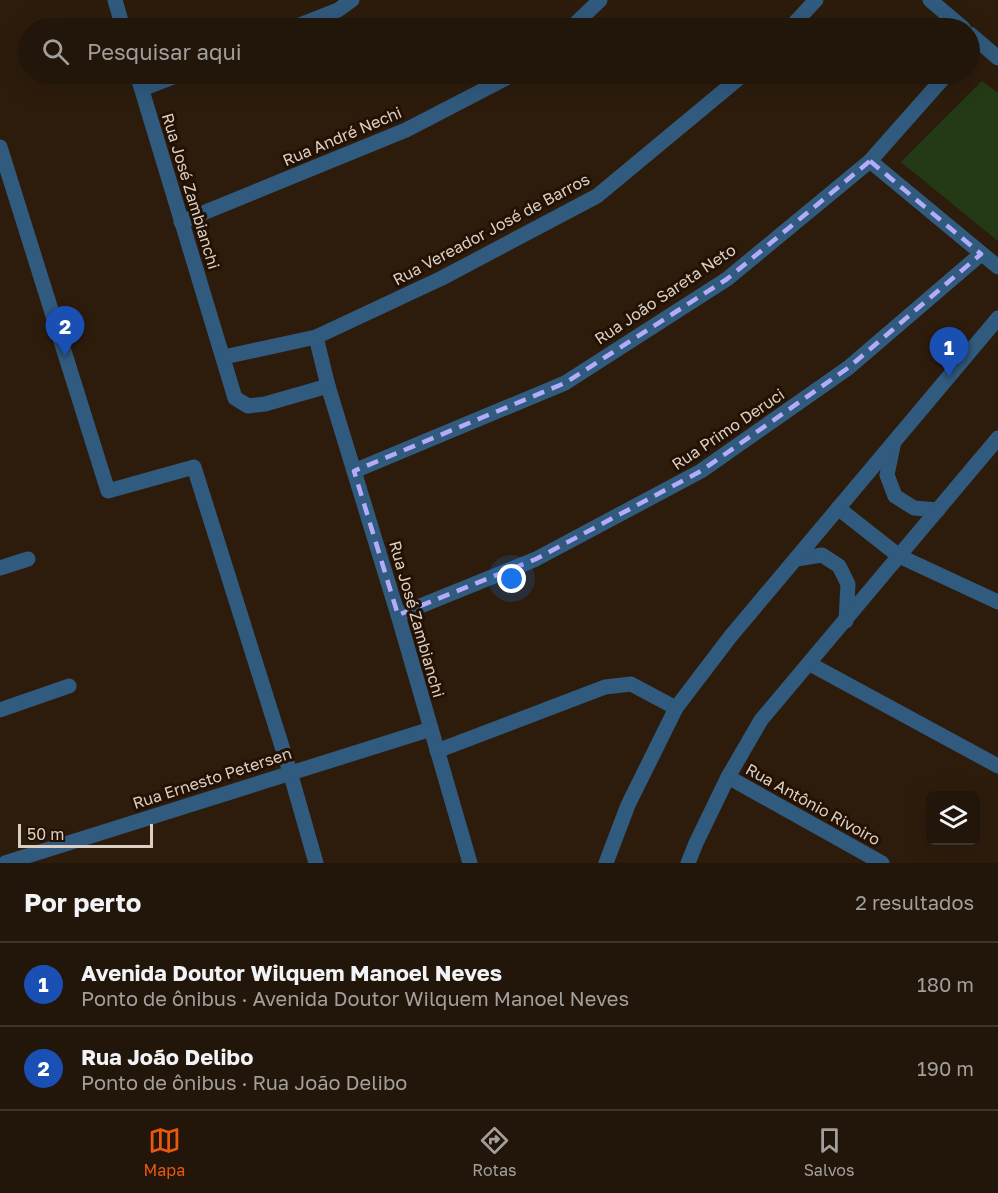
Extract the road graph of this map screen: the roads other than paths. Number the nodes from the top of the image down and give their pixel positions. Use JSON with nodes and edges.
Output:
{"nodes":[{"id":1,"x":115,"y":0,"type":"edge"},
{"id":2,"x":352,"y":0,"type":"edge"},
{"id":3,"x":600,"y":0,"type":"edge"},
{"id":4,"x":816,"y":0,"type":"edge"},
{"id":5,"x":930,"y":0,"type":"edge"},
{"id":6,"x":120,"y":18,"type":"edge"},
{"id":7,"x":318,"y":18,"type":"edge"},
{"id":8,"x":581,"y":18,"type":"edge"},
{"id":9,"x":799,"y":18,"type":"edge"},
{"id":10,"x":951,"y":18,"type":"edge"},
{"id":11,"x":980,"y":46,"type":"edge"},
{"id":12,"x":998,"y":58,"type":"edge"},
{"id":13,"x":140,"y":84,"type":"edge"},
{"id":14,"x":154,"y":84,"type":"edge"},
{"id":15,"x":495,"y":84,"type":"edge"},
{"id":16,"x":732,"y":84,"type":"edge"},
{"id":17,"x":938,"y":84,"type":"edge"},
{"id":18,"x":141,"y":89,"type":"junction"},
{"id":19,"x":0,"y":147,"type":"edge"},
{"id":20,"x":870,"y":161,"type":"junction"},
{"id":21,"x":181,"y":222,"type":"junction"},
{"id":22,"x":981,"y":254,"type":"junction"},
{"id":23,"x":998,"y":267,"type":"edge"},
{"id":24,"x":998,"y":318,"type":"edge"},
{"id":25,"x":316,"y":337,"type":"junction"},
{"id":26,"x":224,"y":357,"type":"junction"},
{"id":27,"x":328,"y":386,"type":"junction"},
{"id":28,"x":998,"y":438,"type":"edge"},
{"id":29,"x":893,"y":443,"type":"junction"},
{"id":30,"x":354,"y":471,"type":"junction"},
{"id":31,"x":838,"y":508,"type":"junction"},
{"id":32,"x":938,"y":510,"type":"junction"},
{"id":33,"x":899,"y":556,"type":"junction"},
{"id":34,"x":28,"y":559,"type":"dead end"},
{"id":35,"x":796,"y":559,"type":"junction"},
{"id":36,"x":0,"y":568,"type":"edge"},
{"id":37,"x":998,"y":602,"type":"edge"},
{"id":38,"x":398,"y":615,"type":"junction"},
{"id":39,"x":846,"y":621,"type":"junction"},
{"id":40,"x":810,"y":664,"type":"junction"},
{"id":41,"x":69,"y":686,"type":"dead end"},
{"id":42,"x":676,"y":708,"type":"junction"},
{"id":43,"x":0,"y":710,"type":"edge"},
{"id":44,"x":431,"y":729,"type":"junction"},
{"id":45,"x":437,"y":751,"type":"junction"},
{"id":46,"x":998,"y":766,"type":"edge"},
{"id":47,"x":290,"y":772,"type":"junction"},
{"id":48,"x":728,"y":777,"type":"junction"},
{"id":49,"x":5,"y":863,"type":"edge"},
{"id":50,"x":316,"y":863,"type":"edge"},
{"id":51,"x":470,"y":863,"type":"edge"},
{"id":52,"x":606,"y":863,"type":"edge"},
{"id":53,"x":688,"y":863,"type":"edge"},
{"id":54,"x":882,"y":863,"type":"edge"}],
"edges":[{"from":1,"to":6,"type":"street"},
{"from":2,"to":7,"type":"street"},
{"from":3,"to":8,"type":"street"},
{"from":4,"to":9,"type":"street"},
{"from":5,"to":10,"type":"street"},
{"from":11,"to":12,"type":"street"},
{"from":13,"to":18,"type":"street","name":"Rua José Zambianchi"},
{"from":14,"to":18,"type":"street"},
{"from":15,"to":21,"type":"street","name":"Rua André Nechi"},
{"from":16,"to":25,"type":"street","name":"Rua Vereador José de Barros"},
{"from":17,"to":20,"type":"street","name":"Rua João Sareta Neto"},
{"from":18,"to":21,"type":"street","name":"Rua José Zambianchi"},
{"from":19,"to":47,"type":"street"},
{"from":20,"to":22,"type":"street"},
{"from":20,"to":30,"type":"street","name":"Rua João Sareta Neto"},
{"from":21,"to":26,"type":"street","name":"Rua José Zambianchi"},
{"from":22,"to":23,"type":"street"},
{"from":22,"to":38,"type":"street","name":"Rua Primo Deruci"},
{"from":24,"to":29,"type":"street"},
{"from":25,"to":26,"type":"street","name":"Rua Vereador José de Barros"},
{"from":25,"to":27,"type":"street","name":"Rua José Zambianchi"},
{"from":26,"to":27,"type":"street","name":"Rua José Zambianchi"},
{"from":27,"to":30,"type":"street","name":"Rua José Zambianchi"},
{"from":28,"to":32,"type":"street"},
{"from":29,"to":31,"type":"street"},
{"from":29,"to":32,"type":"street"},
{"from":30,"to":38,"type":"street","name":"Rua José Zambianchi"},
{"from":31,"to":33,"type":"street"},
{"from":31,"to":35,"type":"street"},
{"from":32,"to":33,"type":"street"},
{"from":33,"to":37,"type":"street"},
{"from":33,"to":39,"type":"street"},
{"from":34,"to":36,"type":"street"},
{"from":35,"to":39,"type":"street"},
{"from":35,"to":42,"type":"street"},
{"from":38,"to":44,"type":"street","name":"Rua José Zambianchi"},
{"from":39,"to":40,"type":"street"},
{"from":40,"to":46,"type":"street"},
{"from":40,"to":48,"type":"street"},
{"from":41,"to":43,"type":"street"},
{"from":42,"to":45,"type":"street"},
{"from":42,"to":52,"type":"street"},
{"from":44,"to":45,"type":"street","name":"Rua José Zambianchi"},
{"from":44,"to":47,"type":"street","name":"Rua Ernesto Petersen"},
{"from":45,"to":51,"type":"street","name":"Rua José Zambianchi"},
{"from":47,"to":49,"type":"street","name":"Rua Ernesto Petersen"},
{"from":47,"to":50,"type":"street"},
{"from":48,"to":53,"type":"street"},
{"from":48,"to":54,"type":"street","name":"Rua Antônio Rivoiro"}]}
